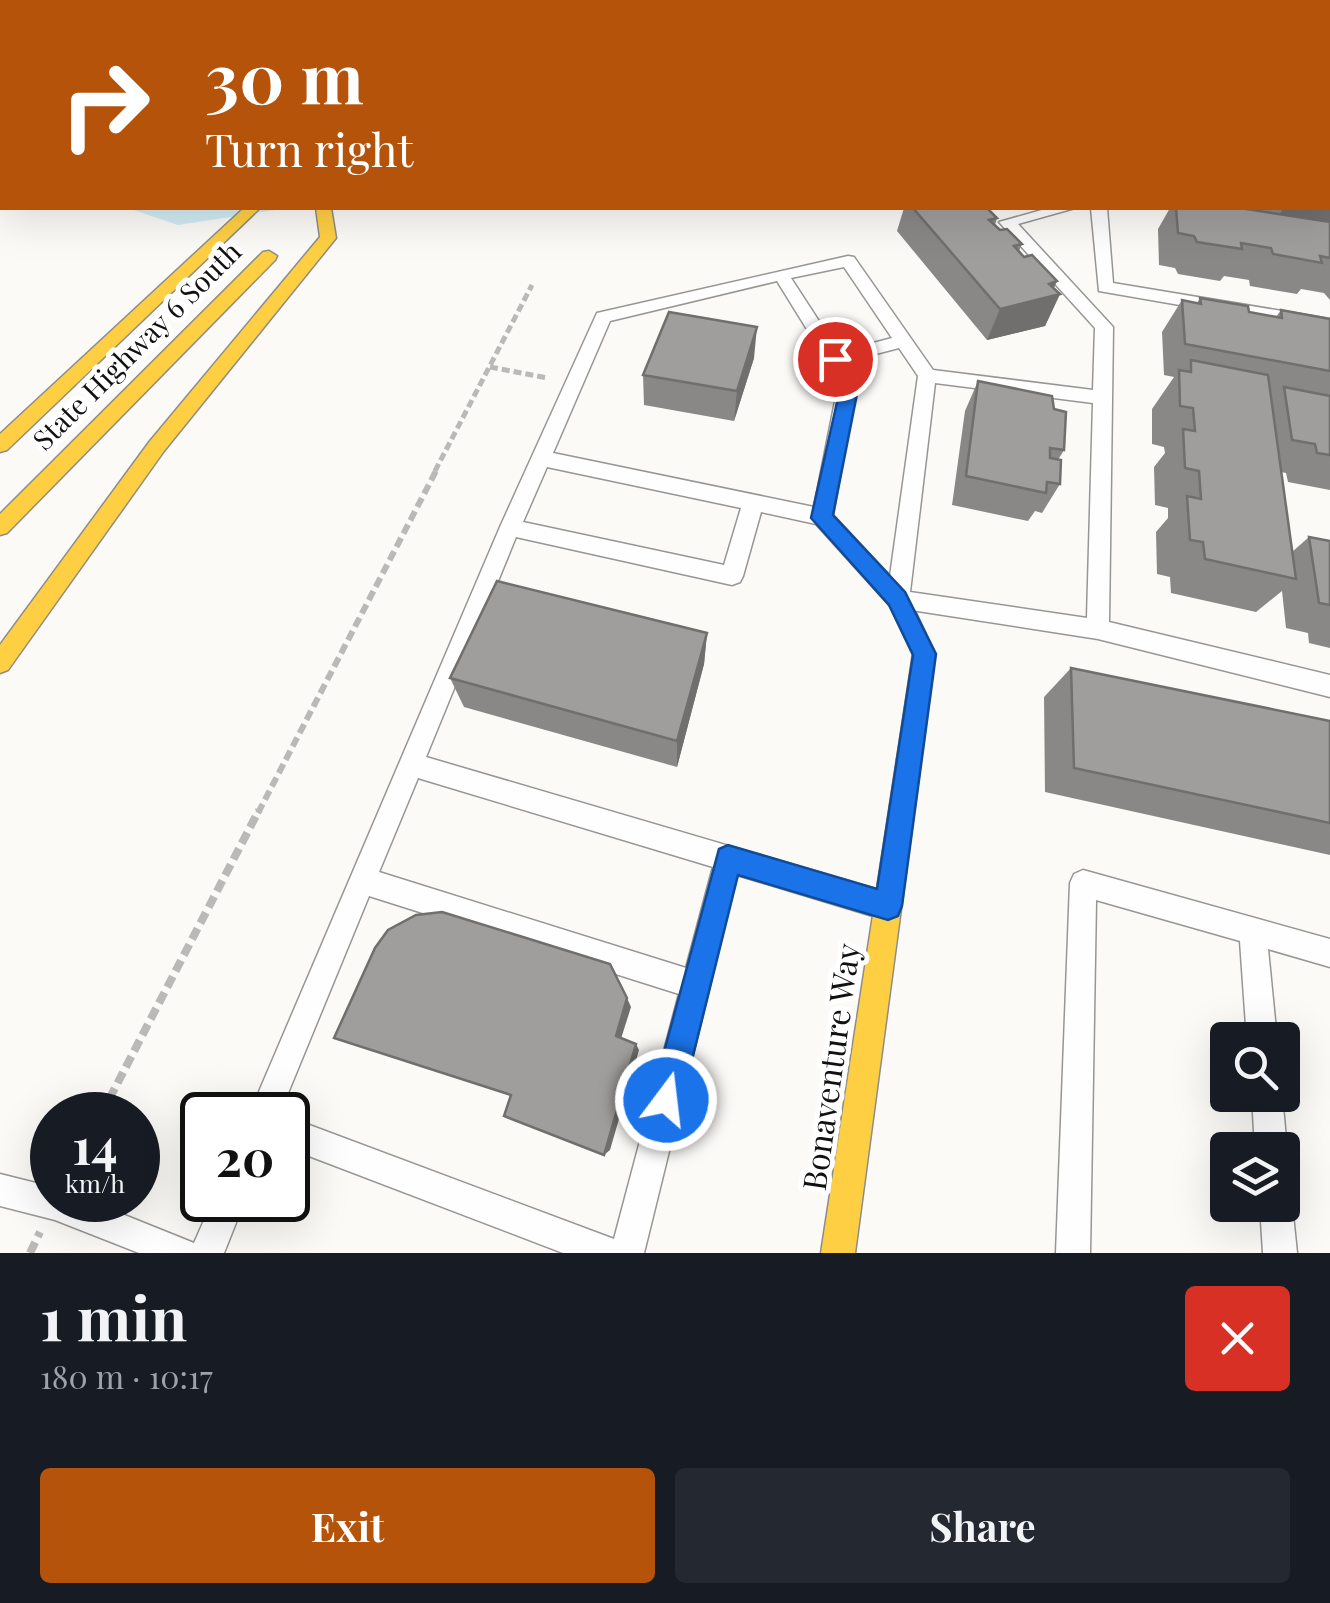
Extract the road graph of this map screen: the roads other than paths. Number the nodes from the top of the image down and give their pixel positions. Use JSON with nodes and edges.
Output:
{"nodes":[{"id":1,"x":250,"y":210,"type":"edge"},
{"id":2,"x":1058,"y":210,"type":"edge"},
{"id":3,"x":1098,"y":210,"type":"edge"},
{"id":4,"x":316,"y":212,"type":"edge"},
{"id":5,"x":219,"y":238,"type":"junction"},
{"id":6,"x":281,"y":244,"type":"dead end"},
{"id":7,"x":781,"y":275,"type":"junction"},
{"id":8,"x":1105,"y":287,"type":"junction"},
{"id":9,"x":112,"y":308,"type":"dead end"},
{"id":10,"x":1330,"y":325,"type":"edge"},
{"id":11,"x":1104,"y":327,"type":"junction"},
{"id":12,"x":904,"y":341,"type":"junction"},
{"id":13,"x":835,"y":359,"type":"junction"},
{"id":14,"x":927,"y":376,"type":"junction"},
{"id":15,"x":1102,"y":398,"type":"junction"},
{"id":16,"x":0,"y":445,"type":"edge"},
{"id":17,"x":540,"y":458,"type":"junction"},
{"id":18,"x":753,"y":503,"type":"junction"},
{"id":19,"x":822,"y":518,"type":"junction"},
{"id":20,"x":0,"y":527,"type":"edge"},
{"id":21,"x":510,"y":527,"type":"junction"},
{"id":22,"x":898,"y":599,"type":"junction"},
{"id":23,"x":1098,"y":629,"type":"junction"},
{"id":24,"x":0,"y":664,"type":"edge"},
{"id":25,"x":1330,"y":686,"type":"edge"},
{"id":26,"x":410,"y":764,"type":"junction"},
{"id":27,"x":728,"y":859,"type":"junction"},
{"id":28,"x":362,"y":880,"type":"junction"},
{"id":29,"x":888,"y":906,"type":"junction"},
{"id":30,"x":1254,"y":932,"type":"junction"},
{"id":31,"x":1330,"y":954,"type":"edge"},
{"id":32,"x":696,"y":985,"type":"junction"},
{"id":33,"x":1261,"y":1022,"type":"edge"},
{"id":34,"x":274,"y":1092,"type":"edge"},
{"id":35,"x":310,"y":1141,"type":"edge"},
{"id":36,"x":0,"y":1190,"type":"edge"},
{"id":37,"x":219,"y":1222,"type":"edge"},
{"id":38,"x":1277,"y":1222,"type":"edge"},
{"id":39,"x":182,"y":1253,"type":"edge"},
{"id":40,"x":206,"y":1253,"type":"edge"},
{"id":41,"x":608,"y":1253,"type":"edge"},
{"id":42,"x":627,"y":1253,"type":"edge"},
{"id":43,"x":838,"y":1253,"type":"edge"},
{"id":44,"x":1073,"y":1253,"type":"edge"},
{"id":45,"x":1280,"y":1253,"type":"edge"}],
"edges":[{"from":1,"to":5,"type":"main road","name":"State Highway 6 South"},
{"from":2,"to":11,"type":"lane"},
{"from":3,"to":8,"type":"lane"},
{"from":4,"to":24,"type":"main road"},
{"from":5,"to":9,"type":"main road"},
{"from":5,"to":16,"type":"main road","name":"State Highway 6 South"},
{"from":6,"to":20,"type":"main road","name":"State Highway 6 South"},
{"from":7,"to":12,"type":"lane"},
{"from":7,"to":13,"type":"lane"},
{"from":7,"to":17,"type":"lane"},
{"from":8,"to":10,"type":"lane"},
{"from":8,"to":11,"type":"lane"},
{"from":11,"to":15,"type":"lane"},
{"from":12,"to":13,"type":"lane"},
{"from":12,"to":14,"type":"lane"},
{"from":13,"to":19,"type":"lane"},
{"from":14,"to":15,"type":"lane"},
{"from":14,"to":22,"type":"lane"},
{"from":15,"to":23,"type":"lane"},
{"from":17,"to":18,"type":"lane"},
{"from":17,"to":21,"type":"lane"},
{"from":18,"to":19,"type":"lane"},
{"from":18,"to":21,"type":"lane"},
{"from":19,"to":22,"type":"lane"},
{"from":21,"to":26,"type":"lane"},
{"from":22,"to":23,"type":"lane"},
{"from":22,"to":29,"type":"main road","name":"Bonaventure Way"},
{"from":23,"to":25,"type":"lane"},
{"from":26,"to":27,"type":"lane"},
{"from":26,"to":28,"type":"lane"},
{"from":27,"to":29,"type":"lane"},
{"from":27,"to":32,"type":"lane"},
{"from":28,"to":32,"type":"lane"},
{"from":28,"to":34,"type":"lane"},
{"from":29,"to":43,"type":"main road","name":"Bonaventure Way"},
{"from":30,"to":31,"type":"lane"},
{"from":30,"to":33,"type":"lane"},
{"from":30,"to":44,"type":"lane"},
{"from":32,"to":42,"type":"lane"},
{"from":35,"to":41,"type":"lane"},
{"from":36,"to":39,"type":"lane"},
{"from":37,"to":40,"type":"lane"},
{"from":38,"to":45,"type":"lane"}]}
